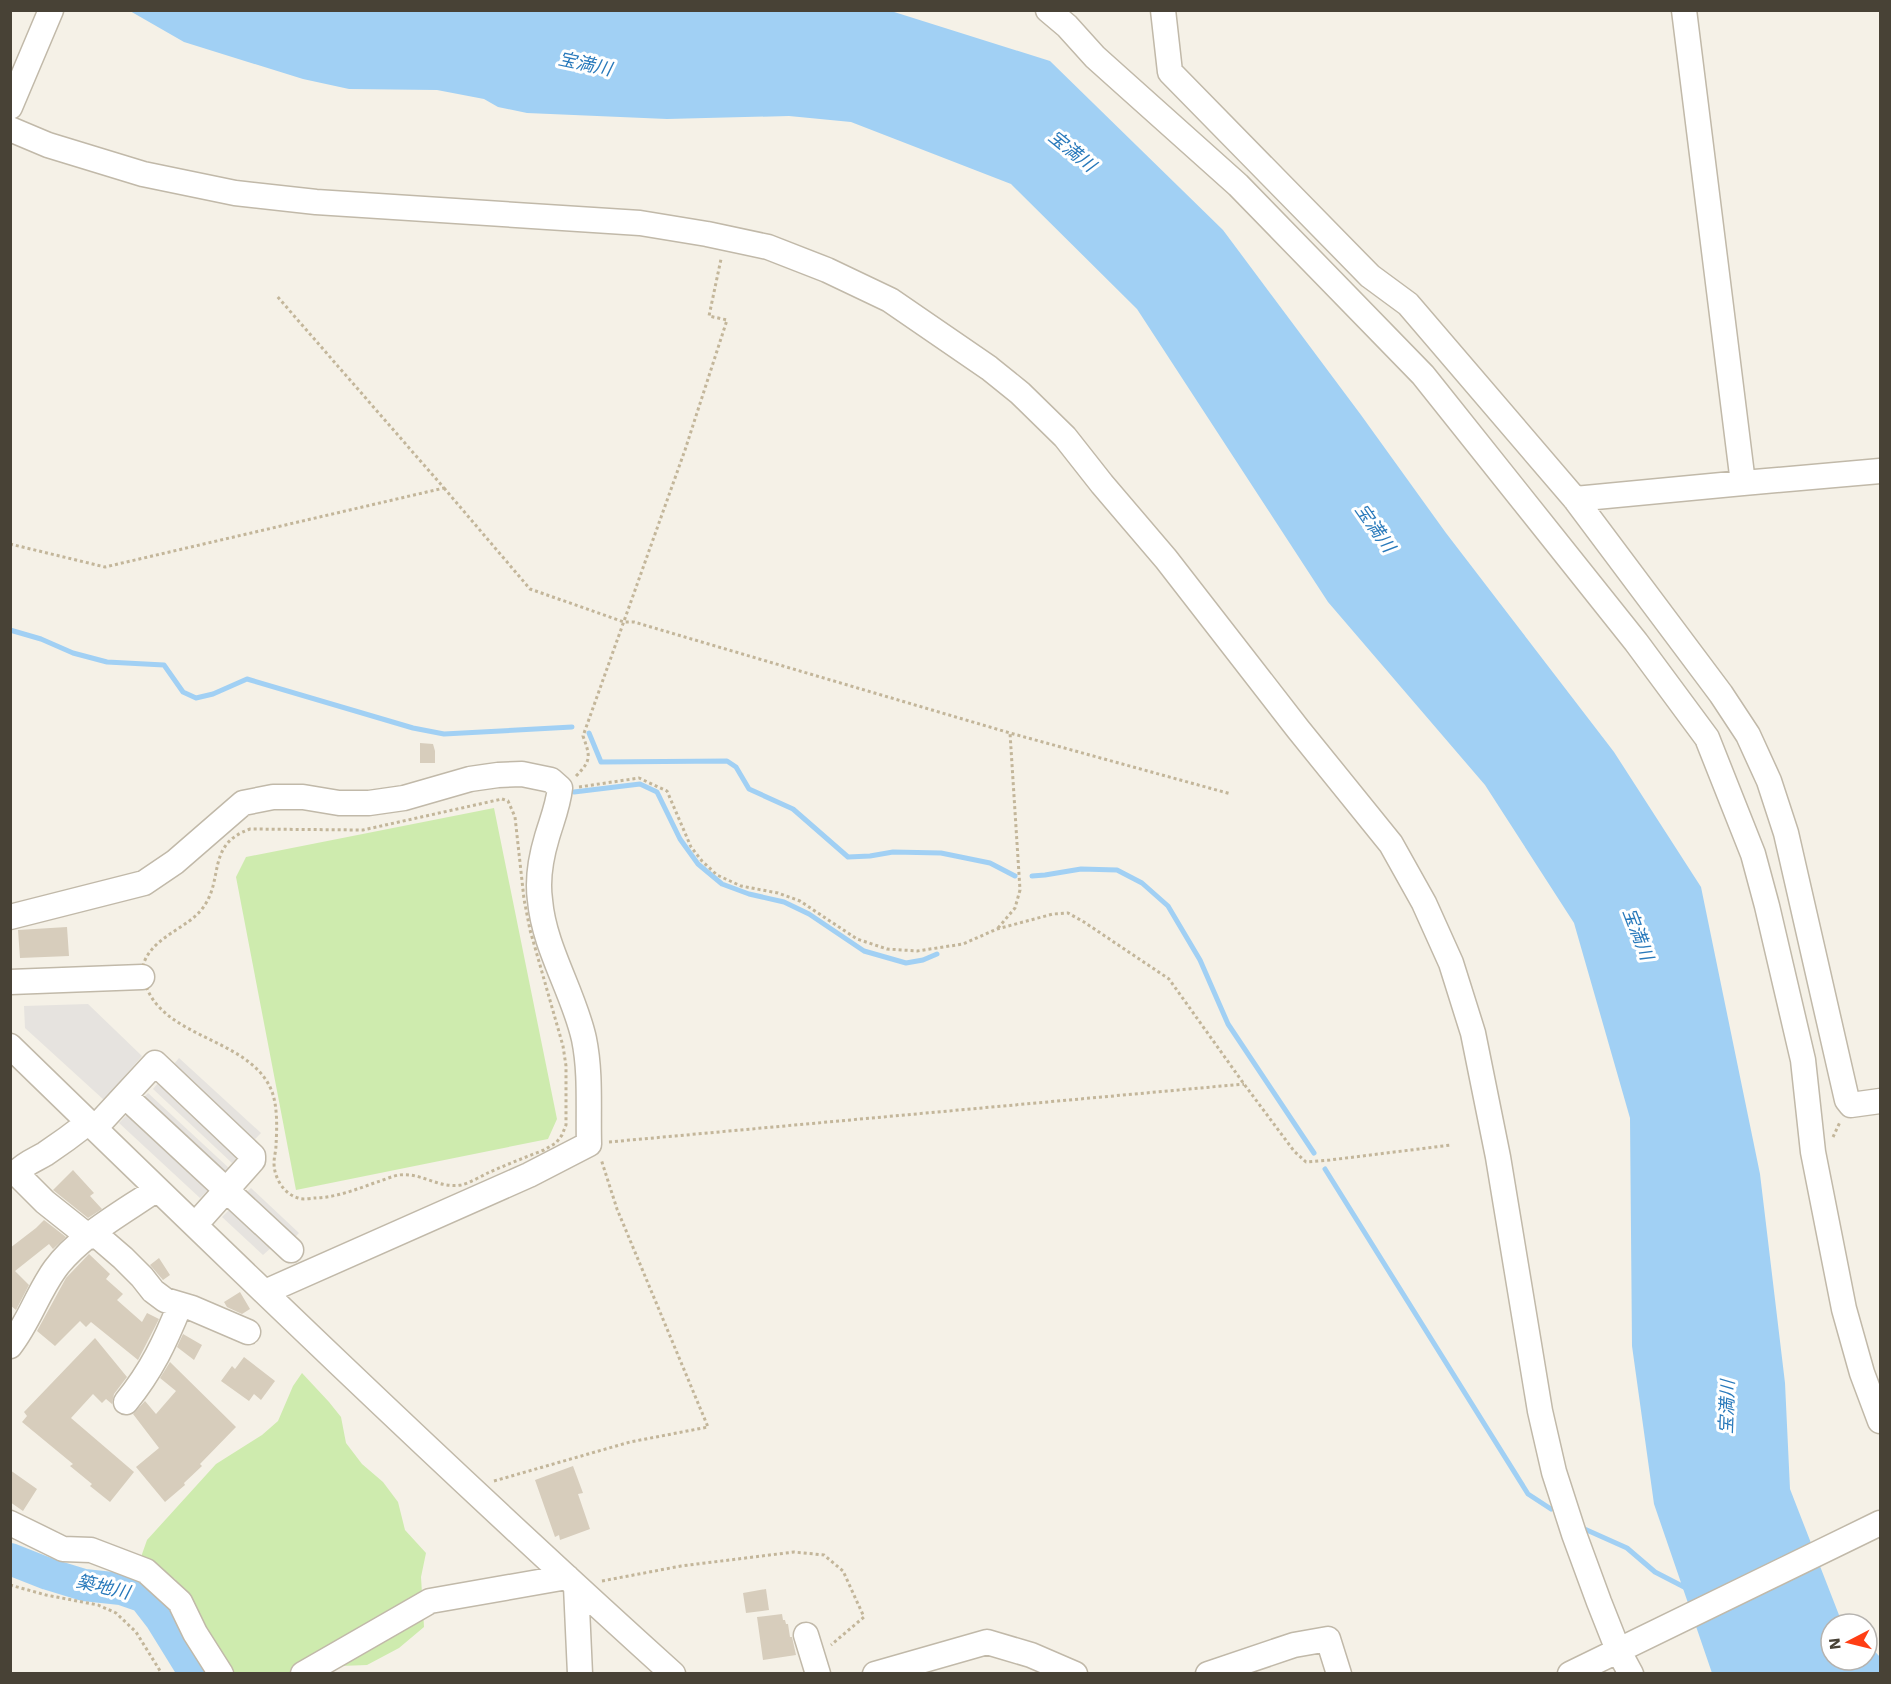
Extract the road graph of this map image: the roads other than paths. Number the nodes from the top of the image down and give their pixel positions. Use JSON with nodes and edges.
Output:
{"nodes":[{"id":1,"x":51,"y":10,"type":"edge"},
{"id":2,"x":1048,"y":10,"type":"edge"},
{"id":3,"x":1163,"y":10,"type":"edge"},
{"id":4,"x":1684,"y":10,"type":"edge"},
{"id":5,"x":10,"y":107,"type":"edge"},
{"id":6,"x":10,"y":129,"type":"edge"},
{"id":7,"x":1881,"y":471,"type":"edge"},
{"id":8,"x":1743,"y":483,"type":"junction"},
{"id":9,"x":1575,"y":499,"type":"junction"},
{"id":10,"x":10,"y":917,"type":"edge"},
{"id":11,"x":142,"y":976,"type":"road end"},
{"id":12,"x":10,"y":982,"type":"edge"},
{"id":13,"x":10,"y":1046,"type":"edge"},
{"id":14,"x":125,"y":1096,"type":"junction"},
{"id":15,"x":1881,"y":1101,"type":"edge"},
{"id":16,"x":92,"y":1125,"type":"junction"},
{"id":17,"x":157,"y":1189,"type":"junction"},
{"id":18,"x":226,"y":1190,"type":"junction"},
{"id":19,"x":195,"y":1225,"type":"junction"},
{"id":20,"x":91,"y":1235,"type":"junction"},
{"id":21,"x":291,"y":1250,"type":"dead end"},
{"id":22,"x":265,"y":1292,"type":"junction"},
{"id":23,"x":180,"y":1305,"type":"junction"},
{"id":24,"x":248,"y":1332,"type":"dead end"},
{"id":25,"x":10,"y":1346,"type":"edge"},
{"id":26,"x":126,"y":1402,"type":"dead end"},
{"id":27,"x":1881,"y":1420,"type":"edge"},
{"id":28,"x":10,"y":1523,"type":"edge"},
{"id":29,"x":1881,"y":1523,"type":"edge"},
{"id":30,"x":572,"y":1582,"type":"junction"},
{"id":31,"x":806,"y":1635,"type":"dead end"},
{"id":32,"x":1623,"y":1647,"type":"junction"},
{"id":33,"x":816,"y":1667,"type":"edge"},
{"id":34,"x":220,"y":1674,"type":"edge"},
{"id":35,"x":303,"y":1674,"type":"edge"},
{"id":36,"x":580,"y":1674,"type":"edge"},
{"id":37,"x":673,"y":1674,"type":"edge"},
{"id":38,"x":875,"y":1674,"type":"edge"},
{"id":39,"x":1075,"y":1674,"type":"edge"},
{"id":40,"x":1208,"y":1674,"type":"edge"},
{"id":41,"x":1339,"y":1674,"type":"edge"},
{"id":42,"x":1570,"y":1674,"type":"edge"},
{"id":43,"x":1630,"y":1674,"type":"edge"}],
"edges":[{"from":1,"to":5,"type":"street"},
{"from":2,"to":27,"type":"street"},
{"from":3,"to":9,"type":"street"},
{"from":4,"to":8,"type":"street"},
{"from":6,"to":32,"type":"street"},
{"from":7,"to":8,"type":"street"},
{"from":8,"to":9,"type":"street"},
{"from":9,"to":15,"type":"street"},
{"from":10,"to":22,"type":"street"},
{"from":11,"to":12,"type":"street"},
{"from":13,"to":16,"type":"street"},
{"from":14,"to":16,"type":"street"},
{"from":14,"to":18,"type":"street"},
{"from":14,"to":18,"type":"street"},
{"from":16,"to":17,"type":"street"},
{"from":16,"to":20,"type":"street"},
{"from":17,"to":19,"type":"street"},
{"from":17,"to":20,"type":"street"},
{"from":18,"to":19,"type":"street"},
{"from":18,"to":21,"type":"street"},
{"from":19,"to":22,"type":"street"},
{"from":20,"to":23,"type":"street"},
{"from":20,"to":25,"type":"street"},
{"from":22,"to":30,"type":"street"},
{"from":23,"to":24,"type":"street"},
{"from":23,"to":26,"type":"street"},
{"from":28,"to":34,"type":"street"},
{"from":29,"to":32,"type":"street"},
{"from":30,"to":35,"type":"street"},
{"from":30,"to":36,"type":"street"},
{"from":30,"to":37,"type":"street"},
{"from":31,"to":33,"type":"street"},
{"from":32,"to":42,"type":"street"},
{"from":32,"to":43,"type":"street"},
{"from":38,"to":39,"type":"street"},
{"from":40,"to":41,"type":"street"}]}
